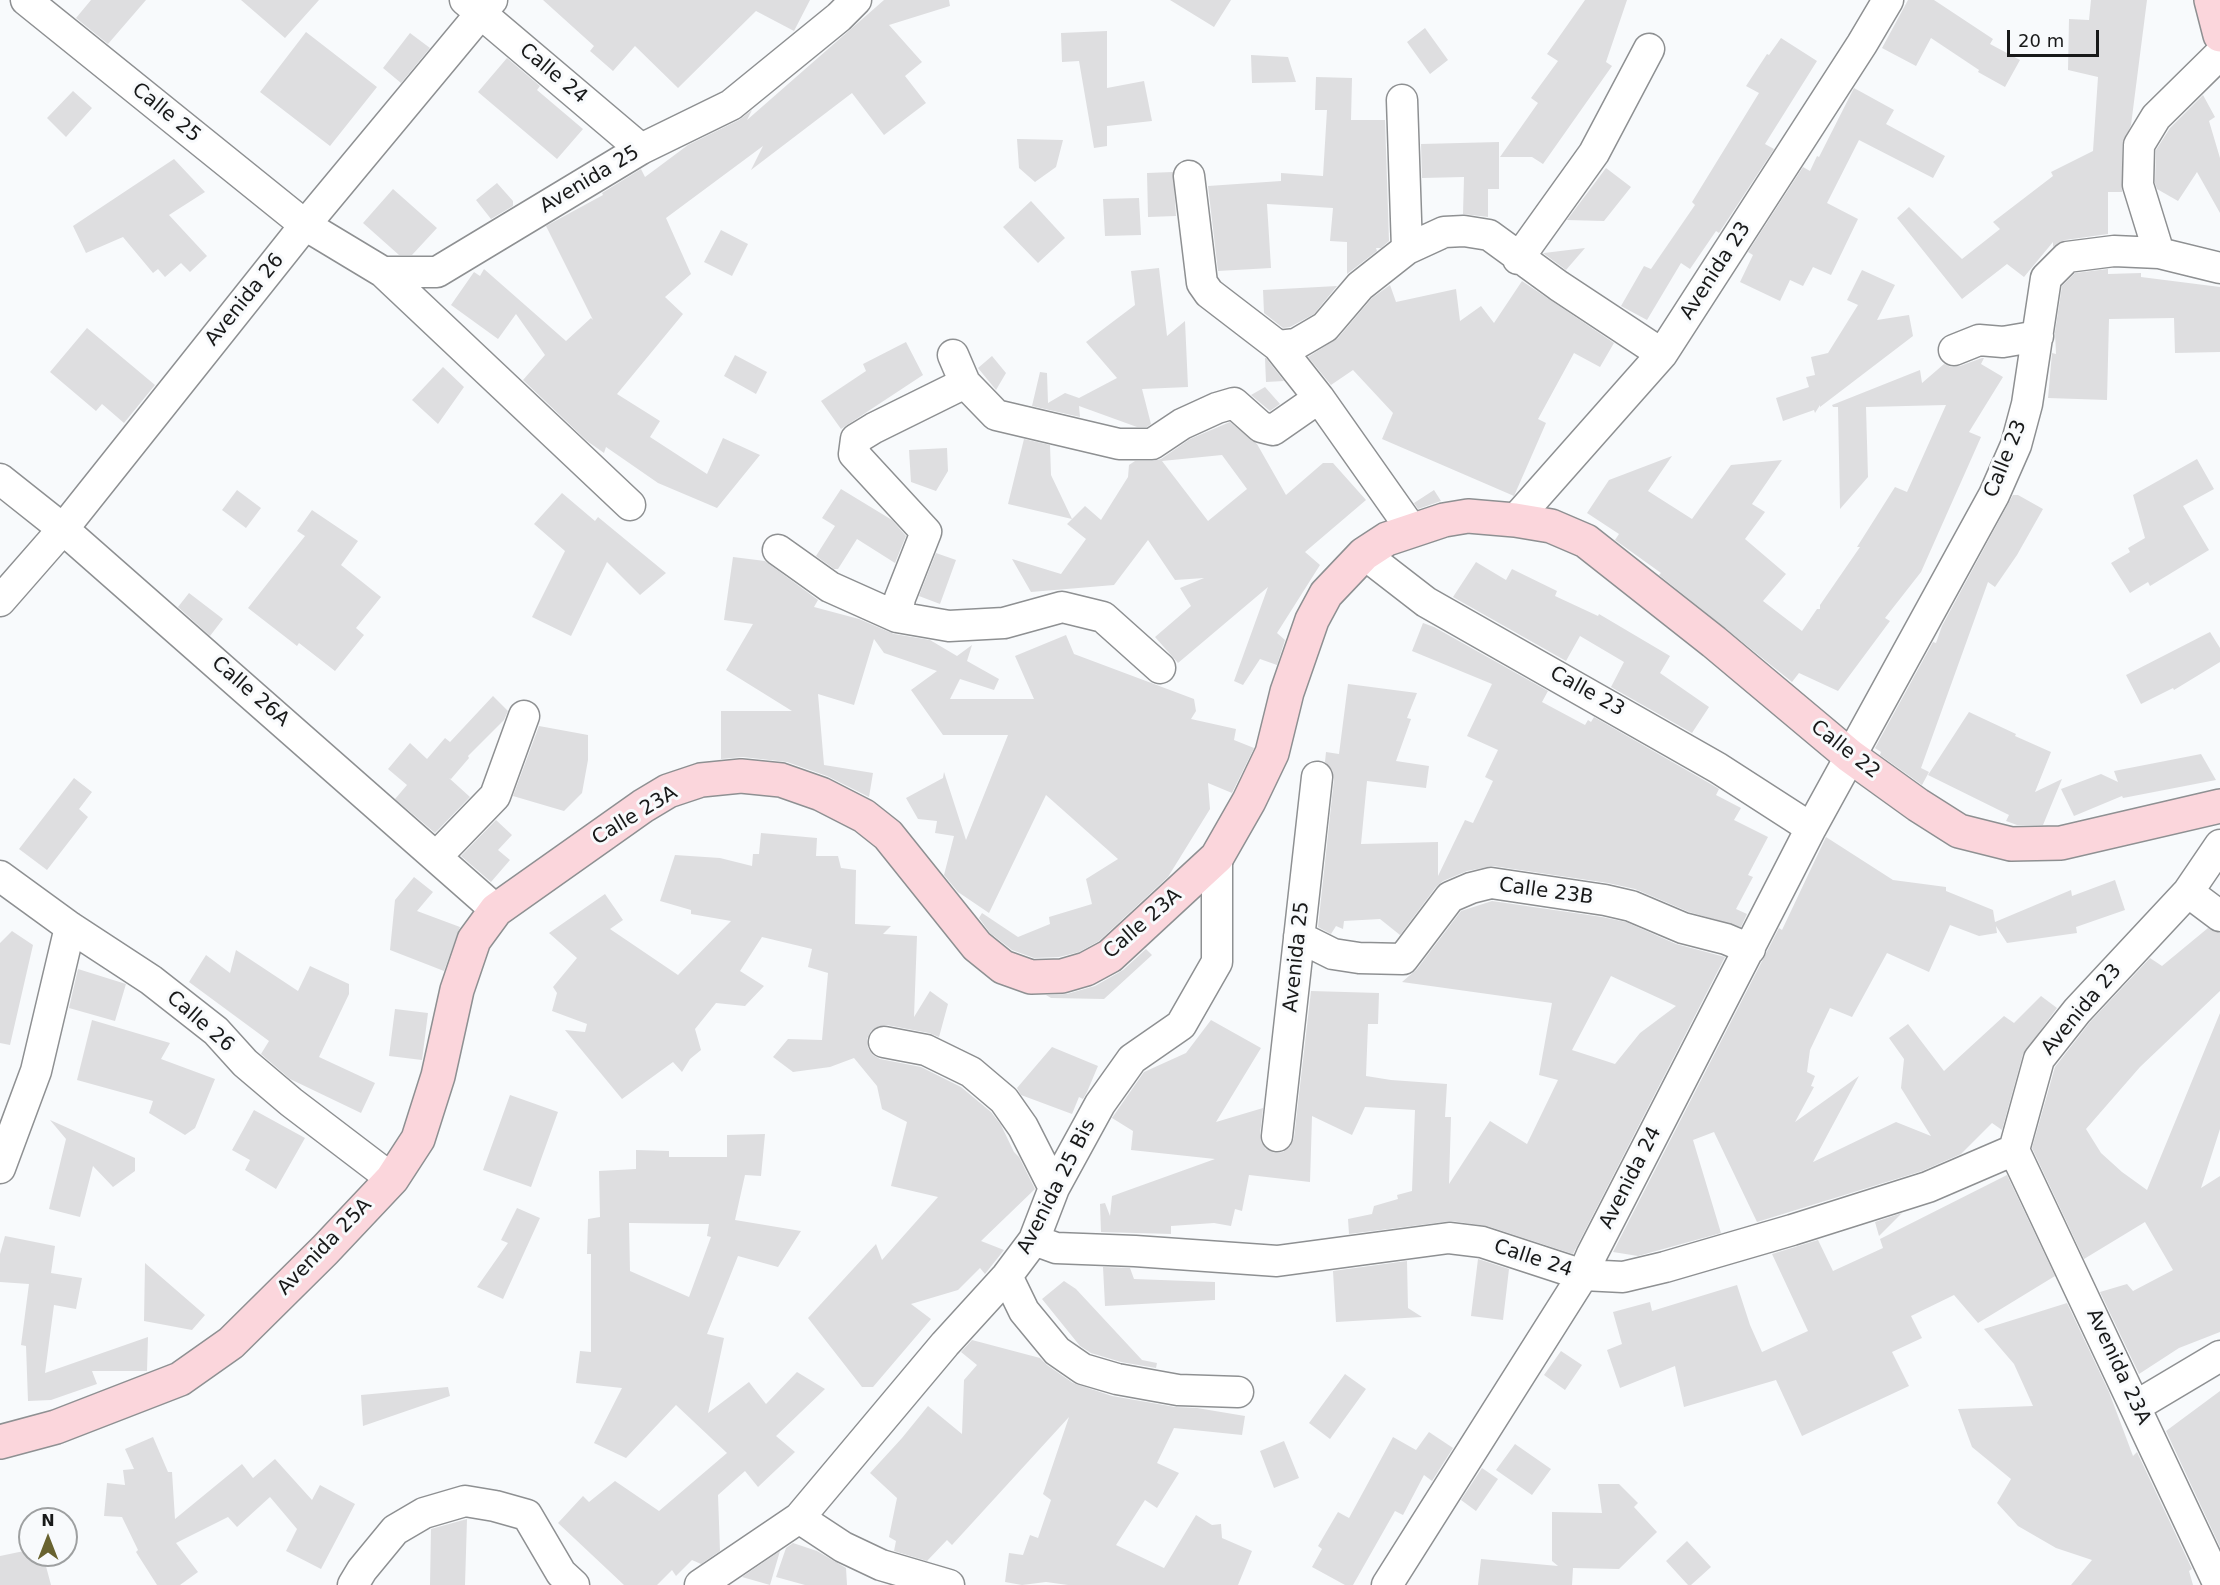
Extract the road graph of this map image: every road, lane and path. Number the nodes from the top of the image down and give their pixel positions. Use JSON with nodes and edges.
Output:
{"nodes":[{"id":1,"x":26,"y":0,"type":"edge"},
{"id":2,"x":856,"y":0,"type":"edge"},
{"id":3,"x":1888,"y":0,"type":"edge"},
{"id":4,"x":2211,"y":0,"type":"edge"},
{"id":5,"x":479,"y":4,"type":"edge"},
{"id":6,"x":2220,"y":35,"type":"edge"},
{"id":7,"x":1649,"y":49,"type":"dead end"},
{"id":8,"x":2220,"y":54,"type":"edge"},
{"id":9,"x":1402,"y":100,"type":"dead end"},
{"id":10,"x":641,"y":149,"type":"junction"},
{"id":11,"x":1189,"y":176,"type":"dead end"},
{"id":12,"x":305,"y":225,"type":"junction"},
{"id":13,"x":1407,"y":249,"type":"junction"},
{"id":14,"x":2159,"y":253,"type":"junction"},
{"id":15,"x":1518,"y":259,"type":"junction"},
{"id":16,"x":2220,"y":268,"type":"edge"},
{"id":17,"x":383,"y":272,"type":"junction"},
{"id":18,"x":2038,"y":336,"type":"junction"},
{"id":19,"x":1278,"y":346,"type":"junction"},
{"id":20,"x":1954,"y":350,"type":"dead end"},
{"id":21,"x":1662,"y":354,"type":"junction"},
{"id":22,"x":953,"y":355,"type":"dead end"},
{"id":23,"x":965,"y":383,"type":"junction"},
{"id":24,"x":1319,"y":398,"type":"junction"},
{"id":25,"x":0,"y":479,"type":"edge"},
{"id":26,"x":630,"y":505,"type":"dead end"},
{"id":27,"x":1515,"y":520,"type":"junction"},
{"id":28,"x":63,"y":529,"type":"junction"},
{"id":29,"x":1412,"y":530,"type":"junction"},
{"id":30,"x":778,"y":550,"type":"dead end"},
{"id":31,"x":1364,"y":554,"type":"junction"},
{"id":32,"x":0,"y":601,"type":"edge"},
{"id":33,"x":897,"y":617,"type":"junction"},
{"id":34,"x":1160,"y":668,"type":"dead end"},
{"id":35,"x":524,"y":716,"type":"dead end"},
{"id":36,"x":1850,"y":756,"type":"junction"},
{"id":37,"x":1317,"y":777,"type":"dead end"},
{"id":38,"x":2220,"y":806,"type":"edge"},
{"id":39,"x":1811,"y":828,"type":"junction"},
{"id":40,"x":2220,"y":845,"type":"edge"},
{"id":41,"x":437,"y":856,"type":"junction"},
{"id":42,"x":1217,"y":857,"type":"junction"},
{"id":43,"x":0,"y":876,"type":"edge"},
{"id":44,"x":2188,"y":892,"type":"junction"},
{"id":45,"x":496,"y":910,"type":"junction"},
{"id":46,"x":2220,"y":916,"type":"edge"},
{"id":47,"x":70,"y":927,"type":"junction"},
{"id":48,"x":1299,"y":937,"type":"junction"},
{"id":49,"x":1750,"y":949,"type":"junction"},
{"id":50,"x":884,"y":1042,"type":"dead end"},
{"id":51,"x":1277,"y":1136,"type":"dead end"},
{"id":52,"x":2014,"y":1150,"type":"junction"},
{"id":53,"x":0,"y":1168,"type":"edge"},
{"id":54,"x":392,"y":1179,"type":"junction"},
{"id":55,"x":1054,"y":1188,"type":"junction"},
{"id":56,"x":1034,"y":1240,"type":"junction"},
{"id":57,"x":1583,"y":1275,"type":"junction"},
{"id":58,"x":1007,"y":1276,"type":"junction"},
{"id":59,"x":2220,"y":1356,"type":"edge"},
{"id":60,"x":1238,"y":1392,"type":"dead end"},
{"id":61,"x":2136,"y":1406,"type":"junction"},
{"id":62,"x":0,"y":1442,"type":"edge"},
{"id":63,"x":799,"y":1518,"type":"junction"},
{"id":64,"x":353,"y":1585,"type":"edge"},
{"id":65,"x":574,"y":1585,"type":"edge"},
{"id":66,"x":700,"y":1585,"type":"edge"},
{"id":67,"x":949,"y":1585,"type":"edge"},
{"id":68,"x":1386,"y":1585,"type":"edge"},
{"id":69,"x":2219,"y":1585,"type":"edge"}],
"edges":[{"from":1,"to":12,"type":"street","name":"Calle 25"},
{"from":2,"to":10,"type":"street","name":"Avenida 25"},
{"from":3,"to":21,"type":"street","name":"Avenida 23"},
{"from":4,"to":6,"type":"main road"},
{"from":5,"to":10,"type":"street","name":"Calle 24"},
{"from":5,"to":12,"type":"street","name":"Avenida 26"},
{"from":7,"to":15,"type":"street"},
{"from":8,"to":14,"type":"street"},
{"from":9,"to":13,"type":"street"},
{"from":10,"to":17,"type":"street","name":"Avenida 25"},
{"from":11,"to":19,"type":"street"},
{"from":12,"to":17,"type":"street"},
{"from":12,"to":28,"type":"street","name":"Avenida 26"},
{"from":13,"to":15,"type":"street"},
{"from":13,"to":19,"type":"street"},
{"from":14,"to":16,"type":"street","name":"Calle 23"},
{"from":14,"to":18,"type":"street","name":"Calle 23"},
{"from":15,"to":21,"type":"street"},
{"from":17,"to":26,"type":"street"},
{"from":18,"to":20,"type":"street"},
{"from":18,"to":36,"type":"street","name":"Calle 23"},
{"from":19,"to":24,"type":"street"},
{"from":21,"to":27,"type":"street","name":"Avenida 23"},
{"from":22,"to":23,"type":"street"},
{"from":23,"to":24,"type":"street"},
{"from":23,"to":33,"type":"street"},
{"from":24,"to":29,"type":"street"},
{"from":25,"to":28,"type":"street","name":"Calle 26A"},
{"from":27,"to":29,"type":"main road","name":"Calle 23A"},
{"from":27,"to":36,"type":"main road","name":"Calle 22"},
{"from":28,"to":32,"type":"street","name":"Avenida 26"},
{"from":28,"to":41,"type":"street","name":"Calle 26A"},
{"from":29,"to":31,"type":"main road","name":"Calle 23A"},
{"from":30,"to":33,"type":"street"},
{"from":31,"to":39,"type":"street","name":"Calle 23"},
{"from":31,"to":42,"type":"main road","name":"Calle 23A"},
{"from":33,"to":34,"type":"street"},
{"from":35,"to":41,"type":"street"},
{"from":36,"to":38,"type":"main road","name":"Calle 22"},
{"from":36,"to":39,"type":"street","name":"Avenida 24"},
{"from":37,"to":48,"type":"street","name":"Avenida 25"},
{"from":39,"to":49,"type":"street","name":"Avenida 24"},
{"from":40,"to":44,"type":"street"},
{"from":41,"to":45,"type":"street","name":"Calle 26A"},
{"from":42,"to":45,"type":"main road","name":"Calle 23A"},
{"from":42,"to":55,"type":"street","name":"Avenida 25 Bis"},
{"from":43,"to":47,"type":"street","name":"Calle 26"},
{"from":44,"to":46,"type":"street"},
{"from":44,"to":52,"type":"street","name":"Avenida 23"},
{"from":45,"to":54,"type":"main road","name":"Avenida 25A"},
{"from":47,"to":53,"type":"street"},
{"from":47,"to":54,"type":"street","name":"Calle 26"},
{"from":48,"to":49,"type":"street","name":"Calle 23B"},
{"from":48,"to":51,"type":"street","name":"Avenida 25"},
{"from":49,"to":57,"type":"street","name":"Avenida 24"},
{"from":50,"to":55,"type":"street"},
{"from":52,"to":57,"type":"street","name":"Calle 24"},
{"from":52,"to":61,"type":"street","name":"Avenida 23A"},
{"from":54,"to":62,"type":"main road","name":"Avenida 25A"},
{"from":55,"to":56,"type":"street","name":"Avenida 25 Bis"},
{"from":56,"to":57,"type":"street","name":"Calle 24"},
{"from":56,"to":58,"type":"street","name":"Avenida 25 Bis"},
{"from":57,"to":68,"type":"street","name":"Avenida 24"},
{"from":58,"to":60,"type":"street"},
{"from":58,"to":63,"type":"street","name":"Avenida 25 Bis"},
{"from":59,"to":61,"type":"street"},
{"from":61,"to":69,"type":"street","name":"Avenida 23A"},
{"from":63,"to":66,"type":"street"},
{"from":63,"to":67,"type":"street"},
{"from":64,"to":65,"type":"street"}]}
